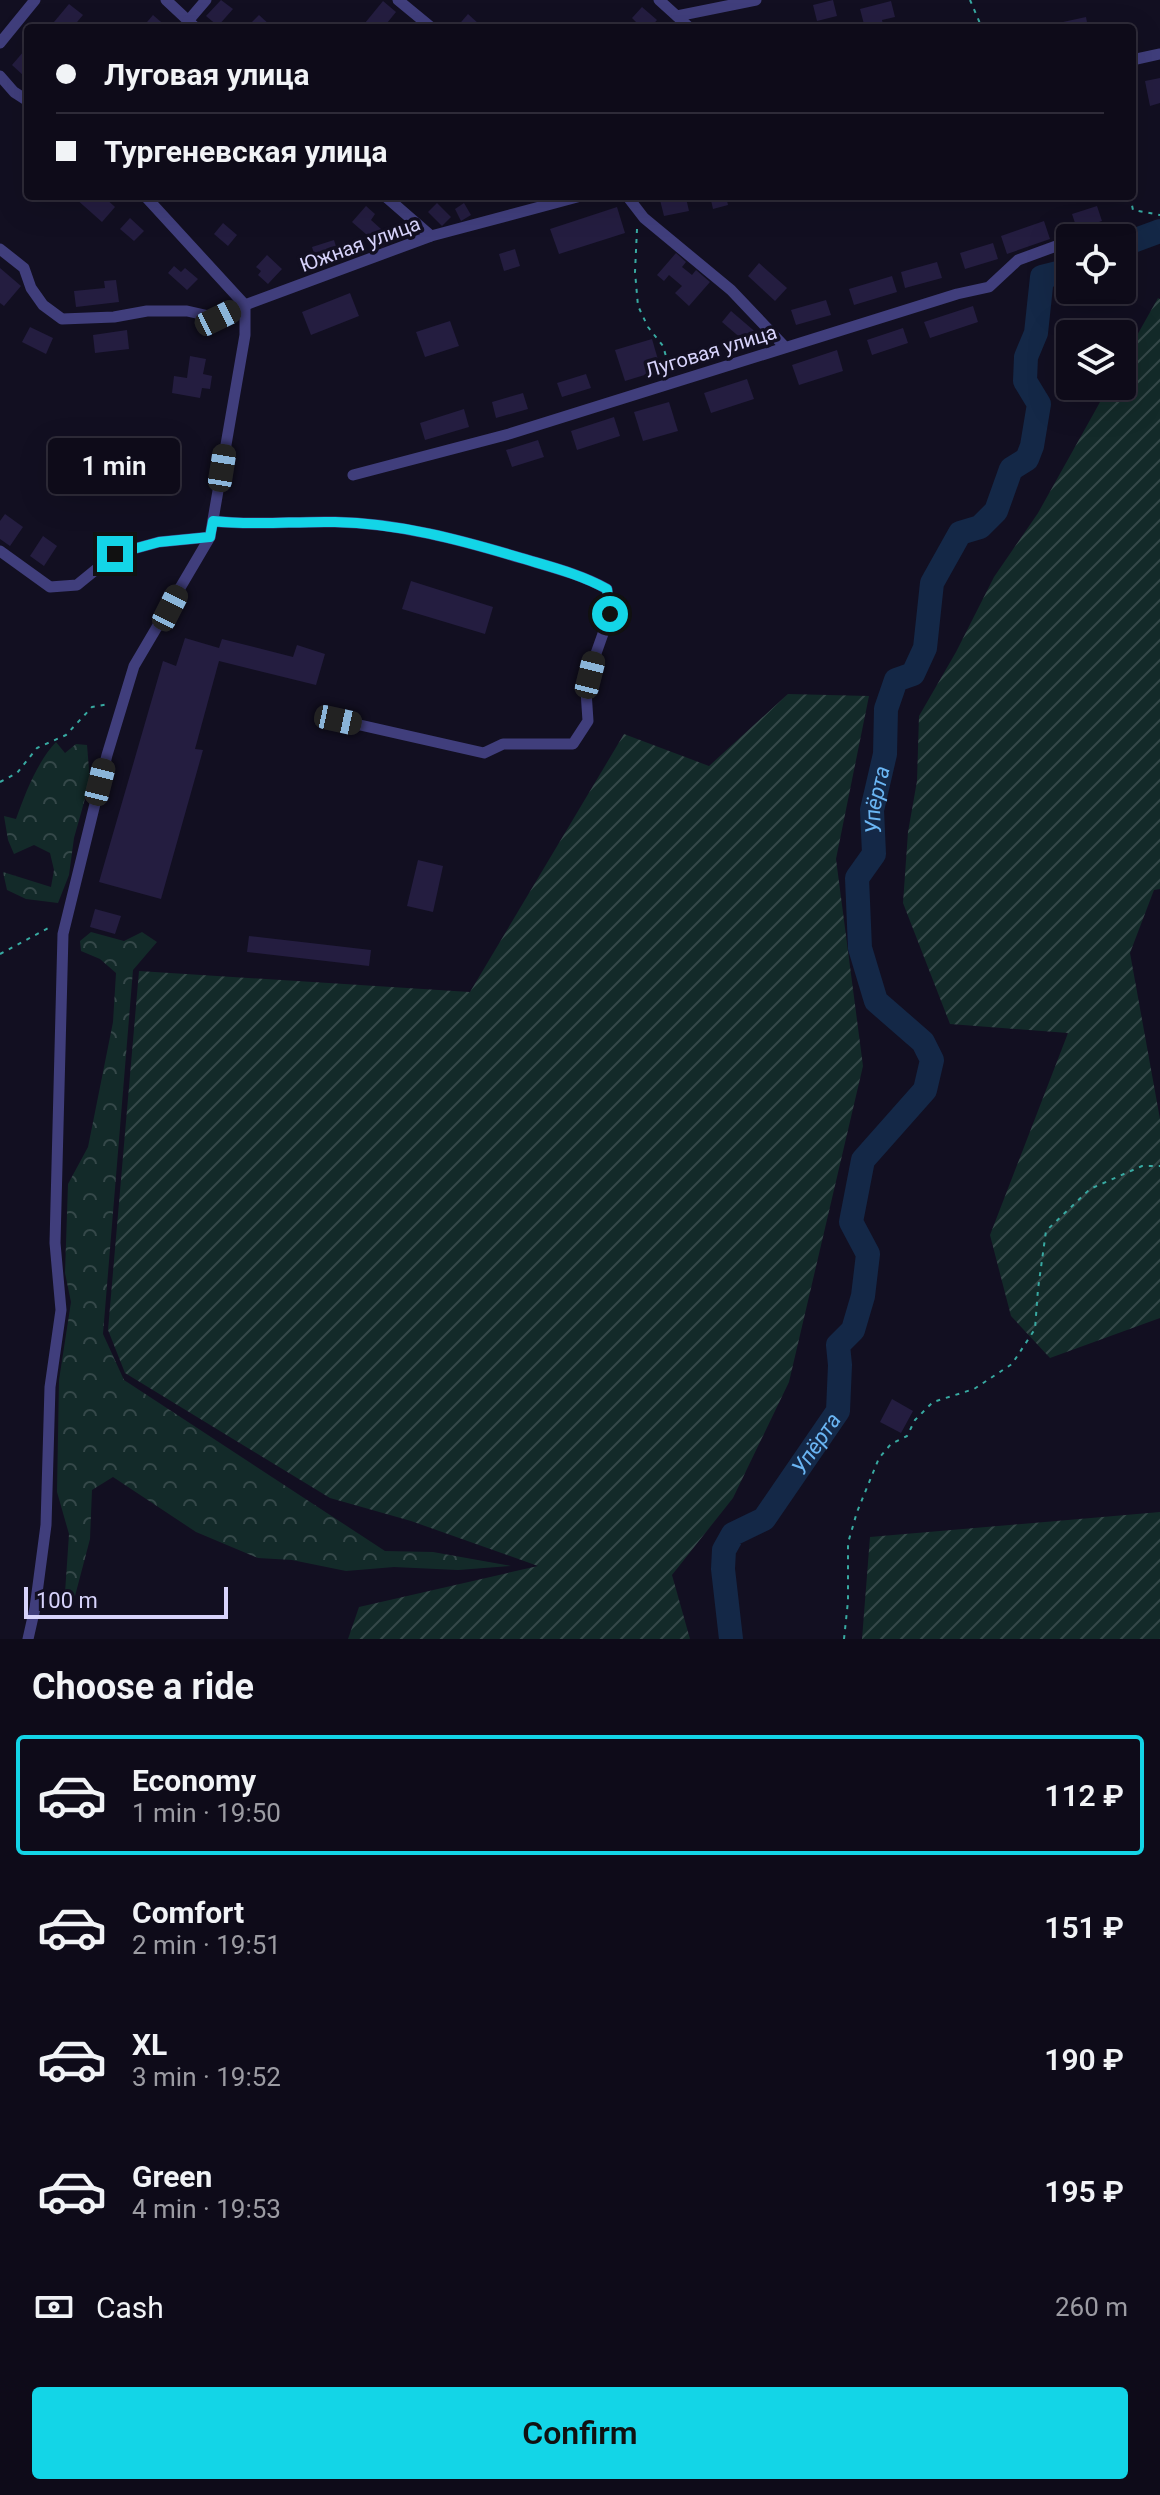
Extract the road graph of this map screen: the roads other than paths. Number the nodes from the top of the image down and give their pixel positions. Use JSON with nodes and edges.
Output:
{"nodes":[{"id":1,"x":35,"y":0,"type":"edge"},
{"id":2,"x":166,"y":0,"type":"edge"},
{"id":3,"x":206,"y":0,"type":"edge"},
{"id":4,"x":398,"y":0,"type":"edge"},
{"id":5,"x":659,"y":0,"type":"edge"},
{"id":6,"x":756,"y":0,"type":"edge"},
{"id":7,"x":677,"y":16,"type":"junction"},
{"id":8,"x":192,"y":24,"type":"edge"},
{"id":9,"x":427,"y":24,"type":"edge"},
{"id":10,"x":686,"y":24,"type":"edge"},
{"id":11,"x":0,"y":43,"type":"edge"},
{"id":12,"x":1160,"y":54,"type":"edge"},
{"id":13,"x":1136,"y":59,"type":"edge"},
{"id":14,"x":0,"y":76,"type":"edge"},
{"id":15,"x":24,"y":98,"type":"edge"},
{"id":16,"x":149,"y":200,"type":"edge"},
{"id":17,"x":390,"y":200,"type":"edge"},
{"id":18,"x":566,"y":200,"type":"edge"},
{"id":19,"x":630,"y":200,"type":"edge"},
{"id":20,"x":431,"y":236,"type":"junction"},
{"id":21,"x":1056,"y":246,"type":"edge"},
{"id":22,"x":0,"y":249,"type":"edge"},
{"id":23,"x":245,"y":305,"type":"junction"},
{"id":24,"x":785,"y":347,"type":"junction"},
{"id":25,"x":353,"y":475,"type":"dead end"},
{"id":26,"x":213,"y":521,"type":"junction"},
{"id":27,"x":210,"y":537,"type":"junction"},
{"id":28,"x":0,"y":551,"type":"edge"},
{"id":29,"x":338,"y":720,"type":"dead end"},
{"id":30,"x":28,"y":1639,"type":"edge"}],
"edges":[{"from":1,"to":11,"type":"street"},
{"from":2,"to":8,"type":"street"},
{"from":3,"to":8,"type":"street"},
{"from":4,"to":9,"type":"street"},
{"from":5,"to":7,"type":"street"},
{"from":6,"to":7,"type":"street"},
{"from":7,"to":10,"type":"street"},
{"from":12,"to":13,"type":"street"},
{"from":14,"to":15,"type":"street"},
{"from":16,"to":23,"type":"street"},
{"from":17,"to":20,"type":"street"},
{"from":18,"to":20,"type":"street","name":"Южная улица"},
{"from":19,"to":24,"type":"street"},
{"from":20,"to":23,"type":"street","name":"Южная улица"},
{"from":21,"to":24,"type":"street","name":"Луговая улица"},
{"from":22,"to":23,"type":"street","name":"Южная улица"},
{"from":23,"to":26,"type":"street"},
{"from":24,"to":25,"type":"street","name":"Луговая улица"},
{"from":26,"to":27,"type":"street"},
{"from":26,"to":29,"type":"street"},
{"from":27,"to":28,"type":"street"},
{"from":27,"to":30,"type":"street"}]}
